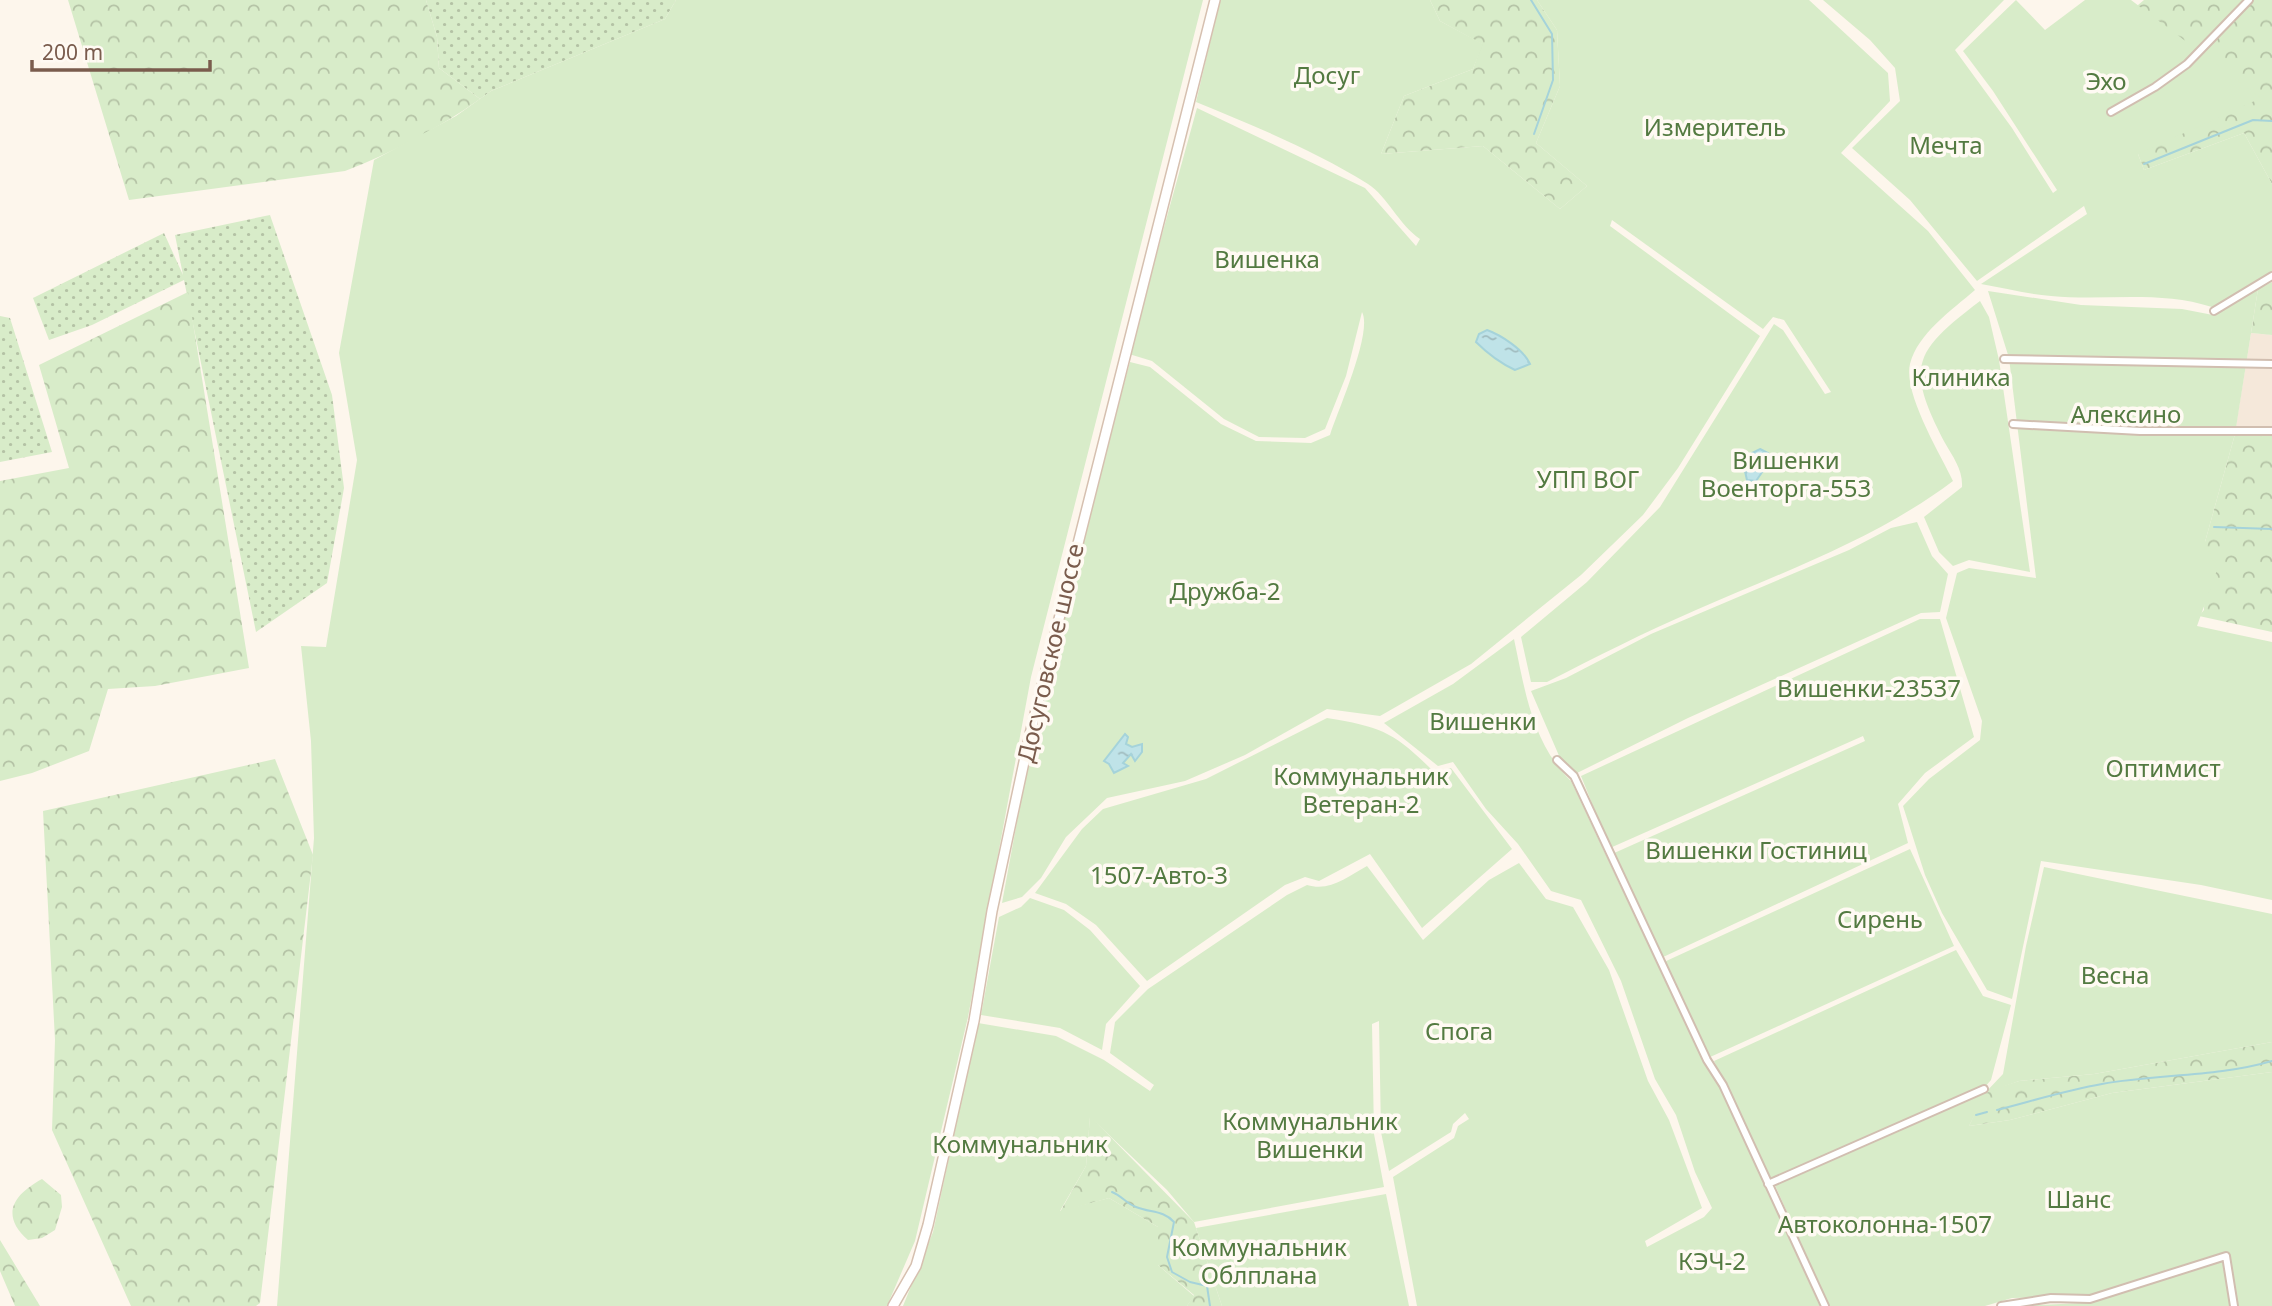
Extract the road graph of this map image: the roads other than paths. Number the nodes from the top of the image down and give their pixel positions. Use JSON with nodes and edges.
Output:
{"nodes":[{"id":1,"x":1215,"y":0,"type":"edge"},
{"id":2,"x":2249,"y":0,"type":"edge"},
{"id":3,"x":2110,"y":112,"type":"dead end"},
{"id":4,"x":2272,"y":276,"type":"edge"},
{"id":5,"x":2214,"y":311,"type":"dead end"},
{"id":6,"x":2004,"y":359,"type":"dead end"},
{"id":7,"x":2272,"y":364,"type":"edge"},
{"id":8,"x":2013,"y":424,"type":"dead end"},
{"id":9,"x":2272,"y":431,"type":"edge"},
{"id":10,"x":1557,"y":760,"type":"dead end"},
{"id":11,"x":1984,"y":1089,"type":"dead end"},
{"id":12,"x":1768,"y":1184,"type":"junction"},
{"id":13,"x":897,"y":1305,"type":"edge"},
{"id":14,"x":1825,"y":1306,"type":"edge"},
{"id":15,"x":2001,"y":1306,"type":"edge"},
{"id":16,"x":2234,"y":1306,"type":"edge"}],
"edges":[{"from":1,"to":13,"type":"main road","name":"Досуговское шоссе"},
{"from":2,"to":3,"type":"street"},
{"from":4,"to":5,"type":"street"},
{"from":6,"to":7,"type":"street"},
{"from":8,"to":9,"type":"street"},
{"from":10,"to":12,"type":"street"},
{"from":11,"to":12,"type":"street"},
{"from":12,"to":14,"type":"street"},
{"from":15,"to":16,"type":"street"}]}
